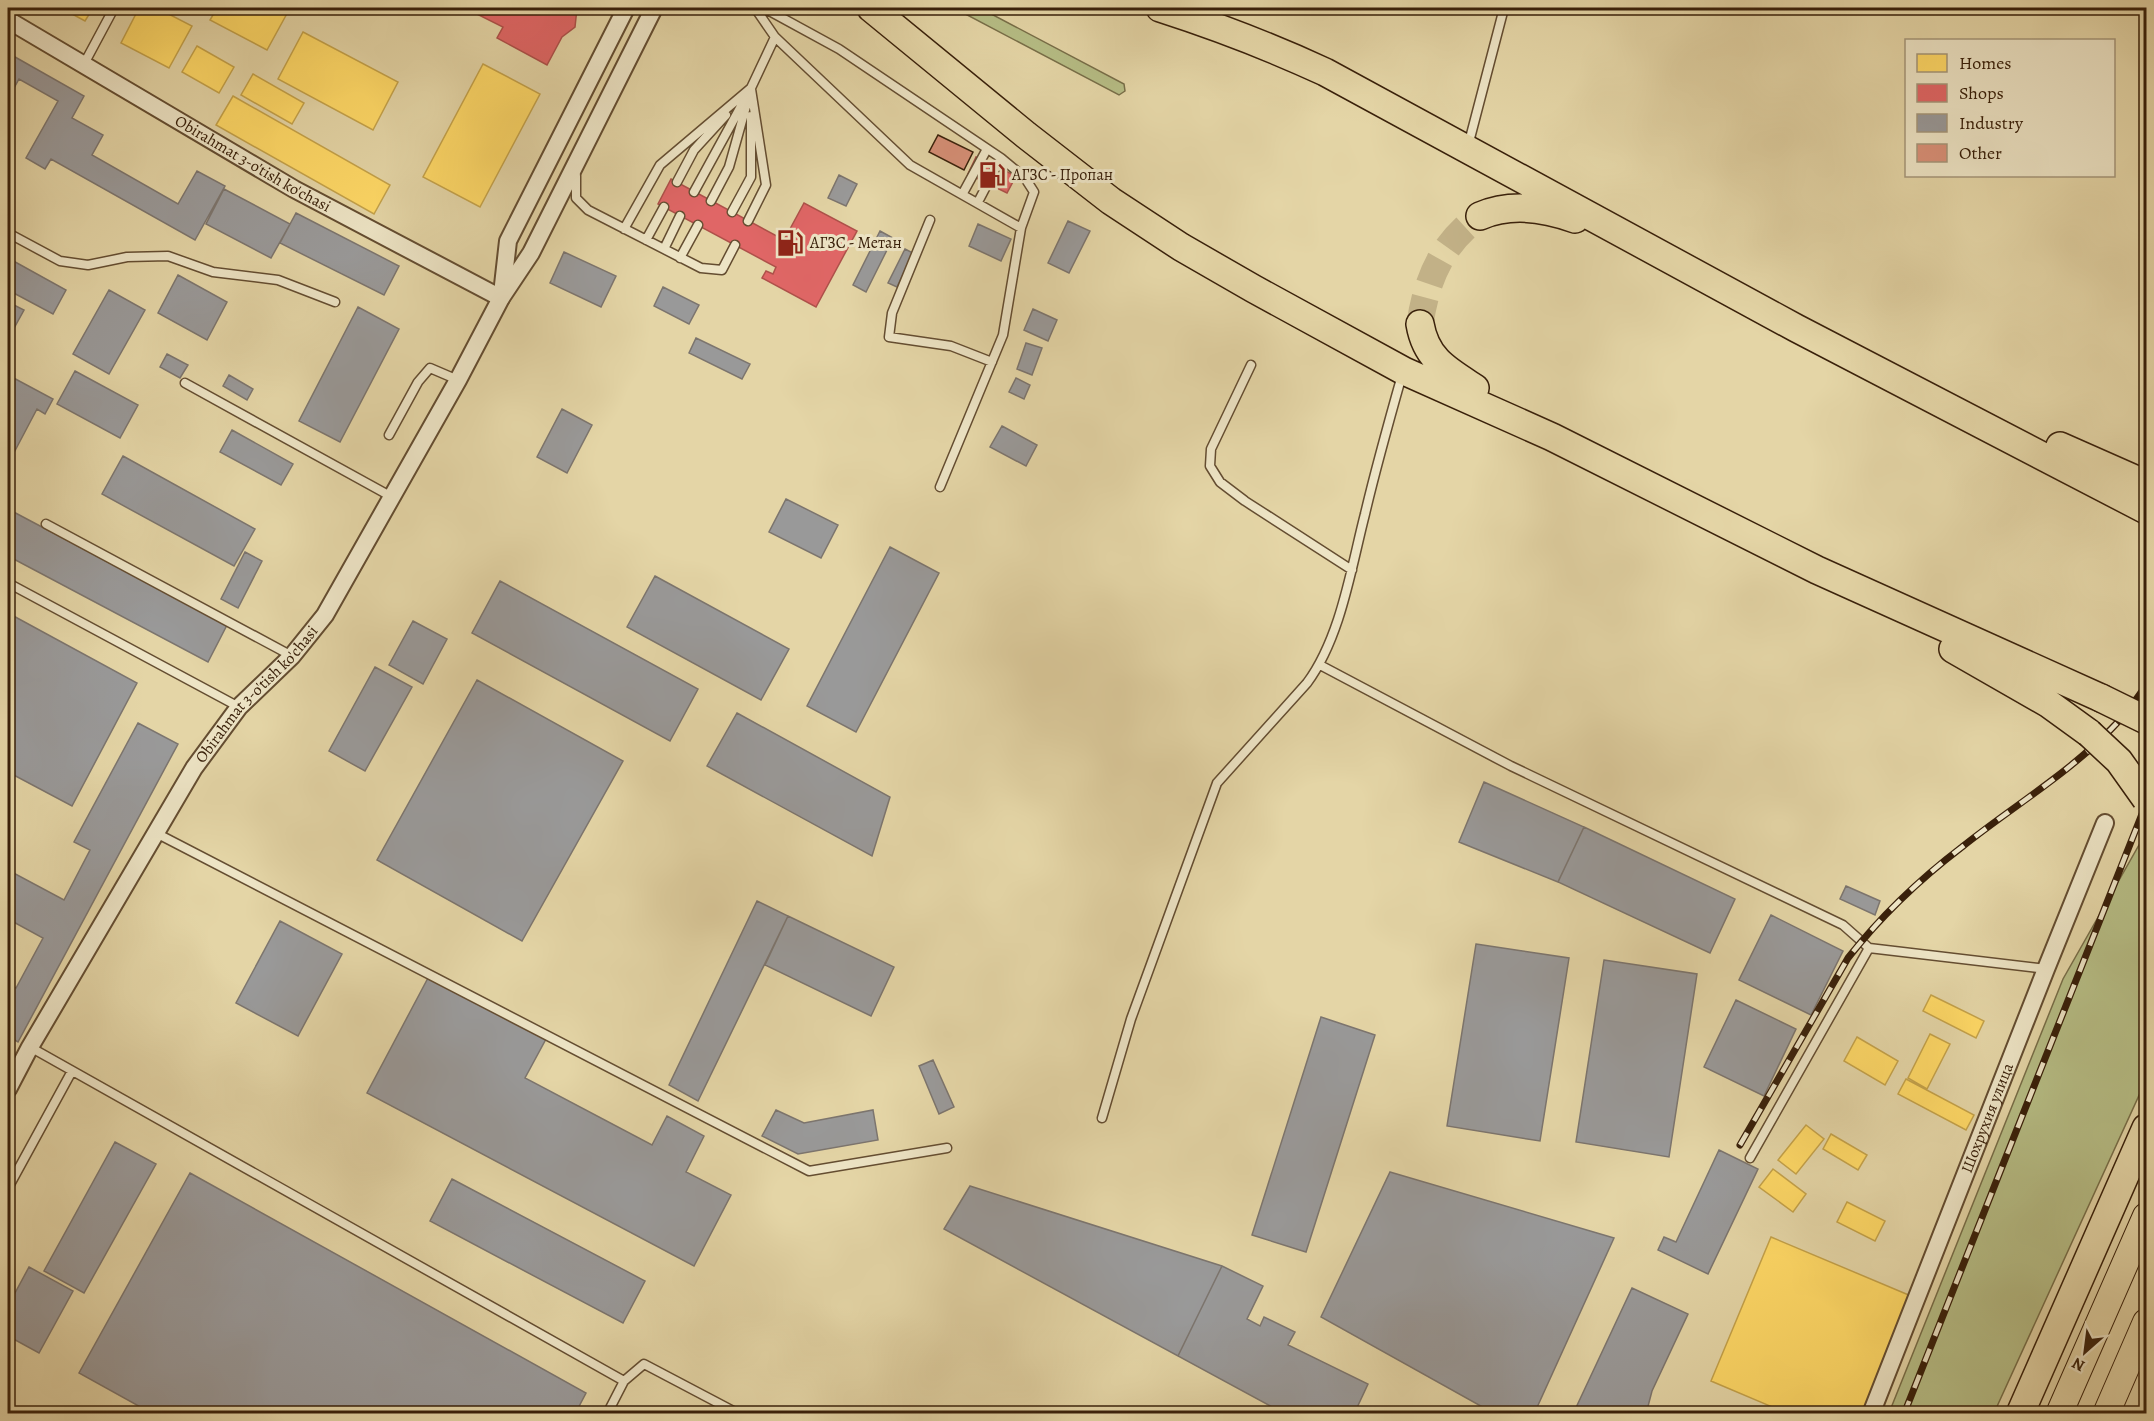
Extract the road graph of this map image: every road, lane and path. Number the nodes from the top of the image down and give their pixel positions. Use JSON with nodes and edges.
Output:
{"nodes":[{"id":1,"x":114,"y":8,"type":"edge"},
{"id":2,"x":626,"y":8,"type":"edge"},
{"id":3,"x":654,"y":8,"type":"edge"},
{"id":4,"x":755,"y":8,"type":"edge"},
{"id":5,"x":764,"y":8,"type":"edge"},
{"id":6,"x":871,"y":8,"type":"edge"},
{"id":7,"x":1160,"y":8,"type":"edge"},
{"id":8,"x":1504,"y":8,"type":"edge"},
{"id":9,"x":2142,"y":8,"type":"edge"},
{"id":10,"x":2146,"y":9,"type":"edge"},
{"id":11,"x":8,"y":20,"type":"edge"},
{"id":12,"x":775,"y":37,"type":"junction"},
{"id":13,"x":84,"y":64,"type":"junction"},
{"id":14,"x":751,"y":88,"type":"junction"},
{"id":15,"x":1468,"y":148,"type":"junction"},
{"id":16,"x":987,"y":149,"type":"junction"},
{"id":17,"x":1001,"y":158,"type":"junction"},
{"id":18,"x":578,"y":160,"type":"junction"},
{"id":19,"x":677,"y":182,"type":"dead end"},
{"id":20,"x":694,"y":192,"type":"dead end"},
{"id":21,"x":963,"y":193,"type":"junction"},
{"id":22,"x":711,"y":201,"type":"dead end"},
{"id":23,"x":978,"y":202,"type":"junction"},
{"id":24,"x":664,"y":207,"type":"dead end"},
{"id":25,"x":732,"y":212,"type":"dead end"},
{"id":26,"x":680,"y":216,"type":"dead end"},
{"id":27,"x":1480,"y":216,"type":"tunnel mouth"},
{"id":28,"x":930,"y":220,"type":"dead end"},
{"id":29,"x":748,"y":221,"type":"dead end"},
{"id":30,"x":698,"y":225,"type":"dead end"},
{"id":31,"x":1021,"y":228,"type":"junction"},
{"id":32,"x":624,"y":229,"type":"junction"},
{"id":33,"x":8,"y":232,"type":"edge"},
{"id":34,"x":1622,"y":233,"type":"junction"},
{"id":35,"x":646,"y":240,"type":"junction"},
{"id":36,"x":735,"y":245,"type":"dead end"},
{"id":37,"x":663,"y":249,"type":"junction"},
{"id":38,"x":680,"y":258,"type":"junction"},
{"id":39,"x":501,"y":298,"type":"junction"},
{"id":40,"x":335,"y":302,"type":"dead end"},
{"id":41,"x":1420,"y":324,"type":"tunnel mouth"},
{"id":42,"x":1796,"y":328,"type":"junction"},
{"id":43,"x":992,"y":362,"type":"junction"},
{"id":44,"x":1251,"y":365,"type":"dead end"},
{"id":45,"x":1404,"y":371,"type":"junction"},
{"id":46,"x":458,"y":380,"type":"junction"},
{"id":47,"x":184,"y":383,"type":"dead end"},
{"id":48,"x":389,"y":435,"type":"dead end"},
{"id":49,"x":1552,"y":437,"type":"junction"},
{"id":50,"x":2146,"y":484,"type":"edge"},
{"id":51,"x":940,"y":487,"type":"dead end"},
{"id":52,"x":392,"y":496,"type":"junction"},
{"id":53,"x":2146,"y":510,"type":"edge"},
{"id":54,"x":46,"y":524,"type":"dead end"},
{"id":55,"x":1352,"y":570,"type":"junction"},
{"id":56,"x":1817,"y":570,"type":"junction"},
{"id":57,"x":8,"y":583,"type":"edge"},
{"id":58,"x":292,"y":656,"type":"junction"},
{"id":59,"x":1320,"y":665,"type":"junction"},
{"id":60,"x":239,"y":707,"type":"junction"},
{"id":61,"x":2146,"y":720,"type":"edge"},
{"id":62,"x":2146,"y":799,"type":"edge"},
{"id":63,"x":2105,"y":824,"type":"dead end"},
{"id":64,"x":156,"y":832,"type":"junction"},
{"id":65,"x":1869,"y":948,"type":"junction"},
{"id":66,"x":2046,"y":969,"type":"junction"},
{"id":67,"x":30,"y":1047,"type":"junction"},
{"id":68,"x":72,"y":1071,"type":"junction"},
{"id":69,"x":10,"y":1080,"type":"edge"},
{"id":70,"x":1102,"y":1118,"type":"dead end"},
{"id":71,"x":2146,"y":1128,"type":"edge"},
{"id":72,"x":947,"y":1148,"type":"dead end"},
{"id":73,"x":1750,"y":1158,"type":"dead end"},
{"id":74,"x":8,"y":1188,"type":"edge"},
{"id":75,"x":2146,"y":1216,"type":"edge"},
{"id":76,"x":2146,"y":1322,"type":"edge"},
{"id":77,"x":624,"y":1381,"type":"junction"},
{"id":78,"x":607,"y":1413,"type":"edge"},
{"id":79,"x":739,"y":1413,"type":"edge"},
{"id":80,"x":1871,"y":1413,"type":"edge"},
{"id":81,"x":2020,"y":1413,"type":"edge"},
{"id":82,"x":2059,"y":1413,"type":"edge"},
{"id":83,"x":2106,"y":1413,"type":"edge"}],
"edges":[{"from":1,"to":13,"type":"lane"},
{"from":2,"to":39,"type":"street","name":"Obirahmat 3-o'tish ko'chasi"},
{"from":3,"to":18,"type":"street","name":"Obirahmat 3-o'tish ko'chasi"},
{"from":4,"to":12,"type":"lane"},
{"from":5,"to":16,"type":"lane"},
{"from":6,"to":45,"type":"highway"},
{"from":7,"to":15,"type":"highway"},
{"from":8,"to":15,"type":"lane"},
{"from":9,"to":10,"type":"lane"},
{"from":11,"to":13,"type":"street","name":"Obirahmat 3-o'tish ko'chasi"},
{"from":12,"to":14,"type":"lane"},
{"from":12,"to":21,"type":"lane"},
{"from":13,"to":39,"type":"street","name":"Obirahmat 3-o'tish ko'chasi"},
{"from":14,"to":19,"type":"lane"},
{"from":14,"to":20,"type":"lane"},
{"from":14,"to":22,"type":"lane"},
{"from":14,"to":25,"type":"lane"},
{"from":14,"to":29,"type":"lane"},
{"from":14,"to":32,"type":"lane"},
{"from":15,"to":34,"type":"highway"},
{"from":16,"to":17,"type":"lane"},
{"from":16,"to":21,"type":"lane"},
{"from":17,"to":23,"type":"lane"},
{"from":17,"to":31,"type":"lane"},
{"from":18,"to":32,"type":"lane"},
{"from":18,"to":39,"type":"street","name":"Obirahmat 3-o'tish ko'chasi"},
{"from":21,"to":23,"type":"lane"},
{"from":23,"to":31,"type":"lane"},
{"from":24,"to":35,"type":"lane"},
{"from":26,"to":37,"type":"lane"},
{"from":27,"to":34,"type":"highway"},
{"from":28,"to":43,"type":"lane"},
{"from":30,"to":38,"type":"lane"},
{"from":31,"to":43,"type":"lane"},
{"from":32,"to":35,"type":"lane"},
{"from":33,"to":40,"type":"lane"},
{"from":34,"to":42,"type":"highway"},
{"from":35,"to":37,"type":"lane"},
{"from":36,"to":38,"type":"lane"},
{"from":37,"to":38,"type":"lane"},
{"from":39,"to":46,"type":"street","name":"Obirahmat 3-o'tish ko'chasi"},
{"from":41,"to":49,"type":"highway"},
{"from":42,"to":50,"type":"highway"},
{"from":42,"to":53,"type":"highway"},
{"from":43,"to":51,"type":"lane"},
{"from":44,"to":55,"type":"lane"},
{"from":45,"to":49,"type":"highway"},
{"from":45,"to":55,"type":"lane"},
{"from":46,"to":48,"type":"lane"},
{"from":46,"to":52,"type":"street","name":"Obirahmat 3-o'tish ko'chasi"},
{"from":47,"to":52,"type":"lane"},
{"from":49,"to":56,"type":"highway"},
{"from":52,"to":58,"type":"street","name":"Obirahmat 3-o'tish ko'chasi"},
{"from":54,"to":58,"type":"lane"},
{"from":55,"to":59,"type":"lane"},
{"from":56,"to":61,"type":"highway","bridge":true},
{"from":56,"to":62,"type":"highway","bridge":true},
{"from":57,"to":60,"type":"lane"},
{"from":58,"to":60,"type":"street","name":"Obirahmat 3-o'tish ko'chasi"},
{"from":59,"to":65,"type":"lane"},
{"from":59,"to":70,"type":"lane"},
{"from":60,"to":64,"type":"street","name":"Obirahmat 3-o'tish ko'chasi"},
{"from":63,"to":66,"type":"street","name":"Шохрухия улица"},
{"from":64,"to":67,"type":"street","name":"Obirahmat 3-o'tish ko'chasi"},
{"from":64,"to":72,"type":"lane"},
{"from":65,"to":66,"type":"lane"},
{"from":65,"to":73,"type":"lane"},
{"from":66,"to":80,"type":"street","name":"Шохрухия улица"},
{"from":67,"to":68,"type":"lane"},
{"from":67,"to":69,"type":"street","name":"Obirahmat 3-o'tish ko'chasi"},
{"from":68,"to":74,"type":"lane"},
{"from":68,"to":77,"type":"lane"},
{"from":71,"to":81,"type":"highway"},
{"from":75,"to":82,"type":"main road"},
{"from":76,"to":83,"type":"main road"},
{"from":77,"to":78,"type":"lane"},
{"from":77,"to":79,"type":"lane"}]}
